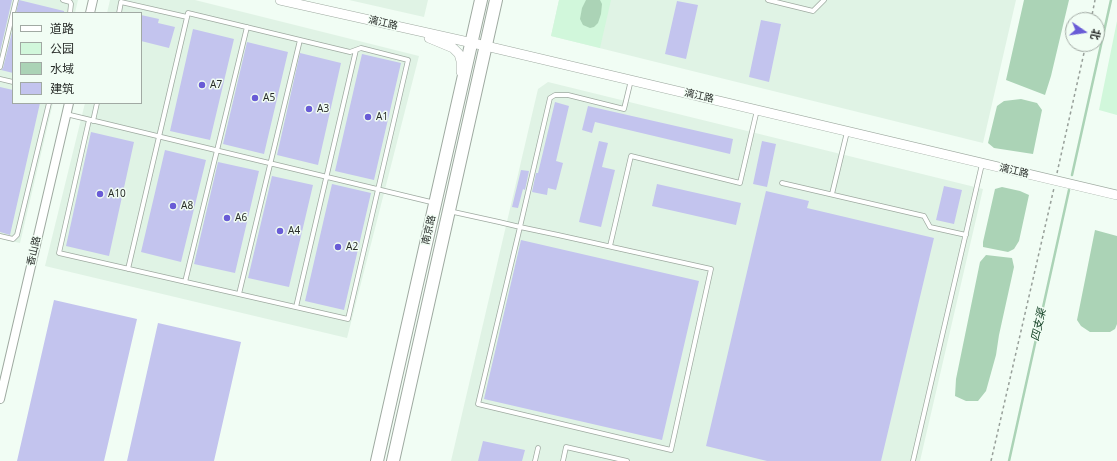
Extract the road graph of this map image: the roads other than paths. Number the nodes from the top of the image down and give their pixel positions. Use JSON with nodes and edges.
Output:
{"nodes":[{"id":1,"x":16,"y":0,"type":"edge"},
{"id":2,"x":63,"y":0,"type":"edge"},
{"id":3,"x":93,"y":0,"type":"edge"},
{"id":4,"x":280,"y":0,"type":"edge"},
{"id":5,"x":481,"y":0,"type":"edge"},
{"id":6,"x":496,"y":0,"type":"edge"},
{"id":7,"x":768,"y":0,"type":"edge"},
{"id":8,"x":824,"y":0,"type":"edge"},
{"id":9,"x":13,"y":12,"type":"edge"},
{"id":10,"x":70,"y":12,"type":"edge"},
{"id":11,"x":90,"y":12,"type":"edge"},
{"id":12,"x":119,"y":12,"type":"edge"},
{"id":13,"x":12,"y":17,"type":"edge"},
{"id":14,"x":187,"y":17,"type":"junction"},
{"id":15,"x":392,"y":25,"type":"junction"},
{"id":16,"x":247,"y":27,"type":"junction"},
{"id":17,"x":300,"y":40,"type":"junction"},
{"id":18,"x":471,"y":43,"type":"junction"},
{"id":19,"x":486,"y":46,"type":"junction"},
{"id":20,"x":356,"y":50,"type":"junction"},
{"id":21,"x":0,"y":67,"type":"edge"},
{"id":22,"x":0,"y":79,"type":"edge"},
{"id":23,"x":631,"y":80,"type":"junction"},
{"id":24,"x":12,"y":82,"type":"edge"},
{"id":25,"x":460,"y":91,"type":"junction"},
{"id":26,"x":48,"y":104,"type":"edge"},
{"id":27,"x":69,"y":104,"type":"edge"},
{"id":28,"x":97,"y":104,"type":"edge"},
{"id":29,"x":757,"y":110,"type":"junction"},
{"id":30,"x":66,"y":114,"type":"junction"},
{"id":31,"x":91,"y":120,"type":"junction"},
{"id":32,"x":847,"y":131,"type":"junction"},
{"id":33,"x":159,"y":137,"type":"junction"},
{"id":34,"x":217,"y":151,"type":"junction"},
{"id":35,"x":982,"y":163,"type":"junction"},
{"id":36,"x":270,"y":164,"type":"junction"},
{"id":37,"x":326,"y":177,"type":"junction"},
{"id":38,"x":782,"y":183,"type":"dead end"},
{"id":39,"x":378,"y":189,"type":"junction"},
{"id":40,"x":832,"y":194,"type":"junction"},
{"id":41,"x":1117,"y":195,"type":"edge"},
{"id":42,"x":435,"y":203,"type":"junction"},
{"id":43,"x":449,"y":211,"type":"junction"},
{"id":44,"x":520,"y":227,"type":"junction"},
{"id":45,"x":966,"y":235,"type":"junction"},
{"id":46,"x":0,"y":236,"type":"edge"},
{"id":47,"x":610,"y":246,"type":"junction"},
{"id":48,"x":128,"y":269,"type":"junction"},
{"id":49,"x":185,"y":282,"type":"junction"},
{"id":50,"x":239,"y":294,"type":"junction"},
{"id":51,"x":296,"y":307,"type":"junction"},
{"id":52,"x":0,"y":399,"type":"edge"},
{"id":53,"x":538,"y":448,"type":"dead end"},
{"id":54,"x":377,"y":461,"type":"edge"},
{"id":55,"x":393,"y":461,"type":"edge"},
{"id":56,"x":535,"y":461,"type":"edge"},
{"id":57,"x":563,"y":461,"type":"edge"},
{"id":58,"x":627,"y":461,"type":"edge"},
{"id":59,"x":913,"y":461,"type":"edge"}],
"edges":[{"from":1,"to":9,"type":"lane"},
{"from":2,"to":10,"type":"lane"},
{"from":3,"to":11,"type":"street"},
{"from":4,"to":15,"type":"street","name":"漓江路"},
{"from":5,"to":18,"type":"main road","name":"南京路"},
{"from":6,"to":19,"type":"main road","name":"南京路"},
{"from":7,"to":8,"type":"lane"},
{"from":12,"to":14,"type":"lane"},
{"from":13,"to":21,"type":"lane"},
{"from":14,"to":16,"type":"lane"},
{"from":14,"to":33,"type":"lane"},
{"from":15,"to":18,"type":"street","name":"漓江路"},
{"from":15,"to":25,"type":"street"},
{"from":16,"to":17,"type":"lane"},
{"from":16,"to":34,"type":"lane"},
{"from":17,"to":20,"type":"lane"},
{"from":17,"to":36,"type":"lane"},
{"from":18,"to":19,"type":"street","name":"漓江路"},
{"from":18,"to":25,"type":"main road","name":"南京路"},
{"from":19,"to":23,"type":"street","name":"漓江路"},
{"from":19,"to":43,"type":"main road","name":"南京路"},
{"from":20,"to":37,"type":"lane"},
{"from":20,"to":39,"type":"lane"},
{"from":22,"to":24,"type":"lane"},
{"from":23,"to":29,"type":"street","name":"漓江路"},
{"from":23,"to":44,"type":"lane"},
{"from":25,"to":42,"type":"main road","name":"南京路"},
{"from":26,"to":46,"type":"lane"},
{"from":27,"to":30,"type":"street","name":"香山路"},
{"from":28,"to":31,"type":"lane"},
{"from":29,"to":32,"type":"street","name":"漓江路"},
{"from":29,"to":47,"type":"lane"},
{"from":30,"to":31,"type":"lane"},
{"from":30,"to":52,"type":"street","name":"香山路"},
{"from":31,"to":33,"type":"lane"},
{"from":31,"to":48,"type":"lane"},
{"from":32,"to":35,"type":"street","name":"漓江路"},
{"from":32,"to":40,"type":"lane"},
{"from":33,"to":34,"type":"lane"},
{"from":33,"to":48,"type":"lane"},
{"from":34,"to":36,"type":"lane"},
{"from":34,"to":49,"type":"lane"},
{"from":35,"to":41,"type":"street","name":"漓江路"},
{"from":35,"to":45,"type":"lane"},
{"from":36,"to":37,"type":"lane"},
{"from":36,"to":50,"type":"lane"},
{"from":37,"to":39,"type":"lane"},
{"from":37,"to":51,"type":"lane"},
{"from":38,"to":40,"type":"lane"},
{"from":39,"to":42,"type":"lane"},
{"from":39,"to":51,"type":"lane"},
{"from":40,"to":45,"type":"lane"},
{"from":42,"to":54,"type":"main road","name":"南京路"},
{"from":43,"to":44,"type":"lane"},
{"from":43,"to":55,"type":"main road","name":"南京路"},
{"from":44,"to":47,"type":"lane"},
{"from":44,"to":47,"type":"lane"},
{"from":45,"to":59,"type":"lane"},
{"from":48,"to":49,"type":"lane"},
{"from":49,"to":50,"type":"lane"},
{"from":50,"to":51,"type":"lane"},
{"from":53,"to":56,"type":"lane"},
{"from":57,"to":58,"type":"lane"}]}
